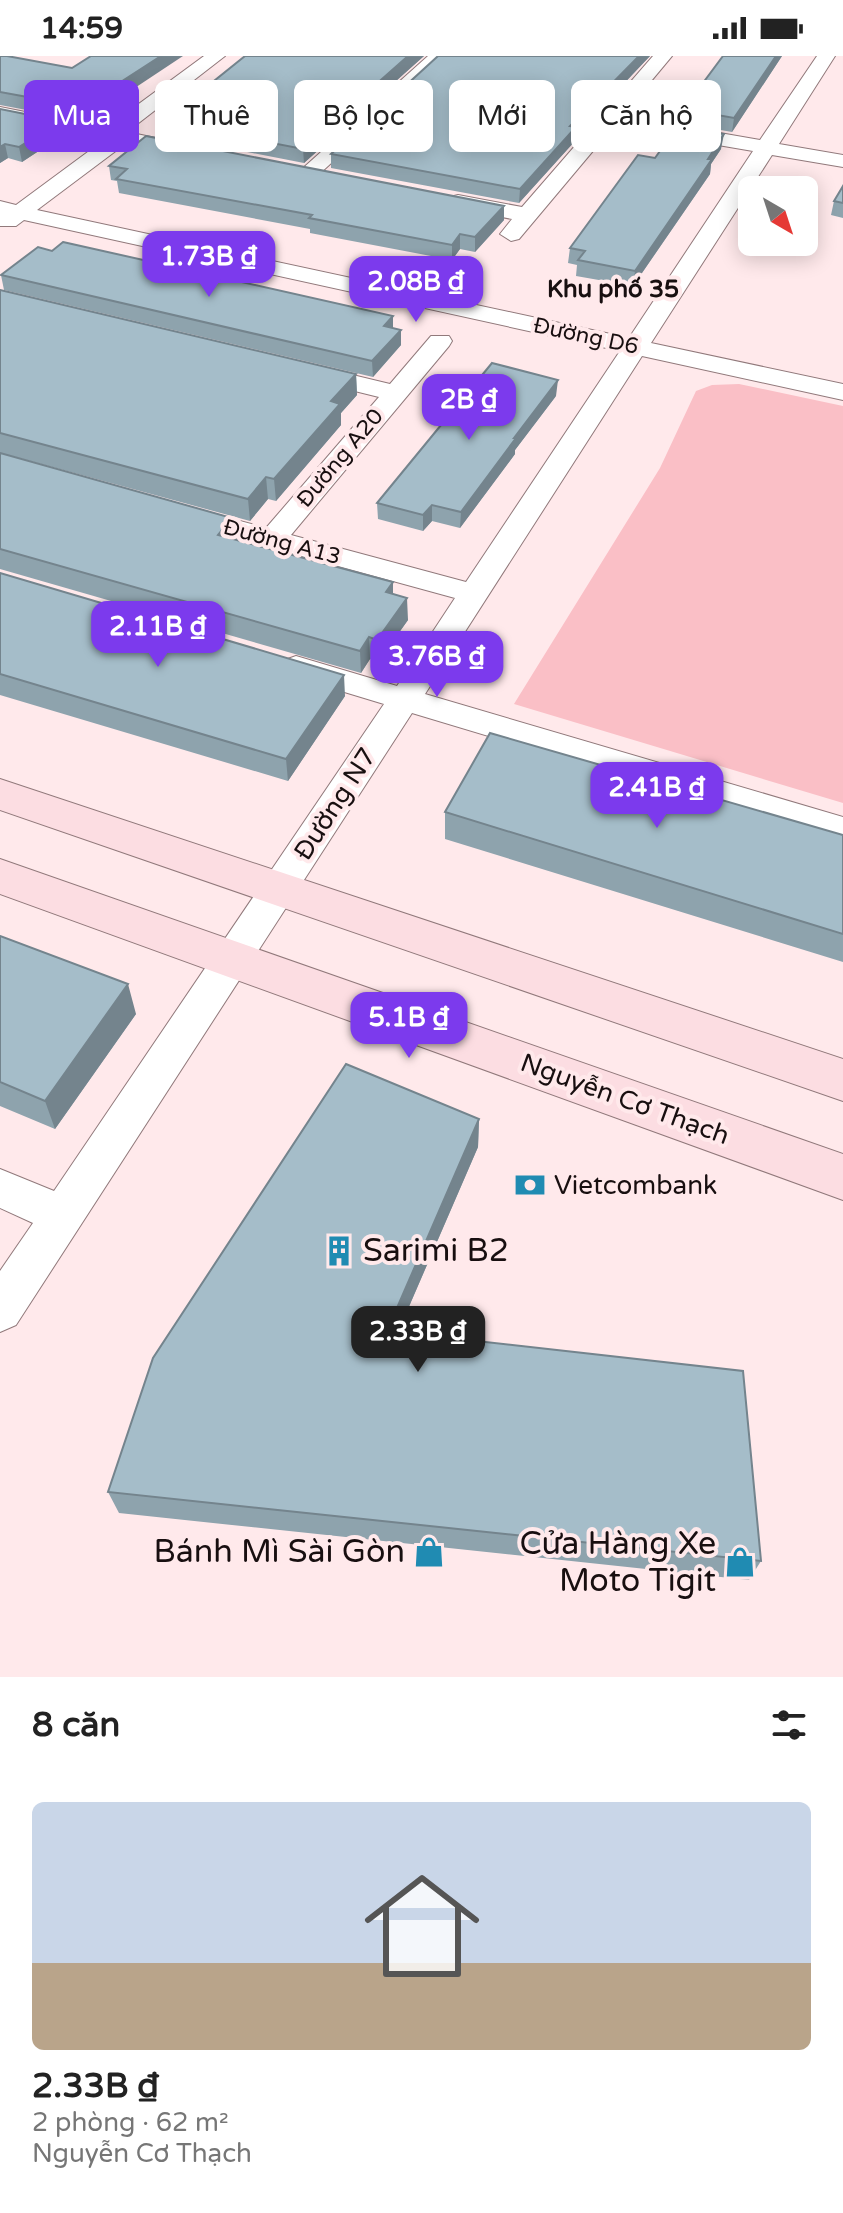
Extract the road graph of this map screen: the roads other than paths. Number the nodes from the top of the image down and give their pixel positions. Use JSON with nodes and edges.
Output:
{"nodes":[{"id":1,"x":216,"y":56,"type":"edge"},
{"id":2,"x":439,"y":56,"type":"edge"},
{"id":3,"x":663,"y":56,"type":"edge"},
{"id":4,"x":826,"y":56,"type":"edge"},
{"id":5,"x":643,"y":80,"type":"edge"},
{"id":6,"x":0,"y":113,"type":"edge"},
{"id":7,"x":139,"y":113,"type":"edge"},
{"id":8,"x":24,"y":118,"type":"edge"},
{"id":9,"x":721,"y":139,"type":"edge"},
{"id":10,"x":139,"y":141,"type":"edge"},
{"id":11,"x":766,"y":147,"type":"junction"},
{"id":12,"x":85,"y":152,"type":"edge"},
{"id":13,"x":581,"y":152,"type":"edge"},
{"id":14,"x":215,"y":155,"type":"edge"},
{"id":15,"x":843,"y":161,"type":"edge"},
{"id":16,"x":340,"y":179,"type":"edge"},
{"id":17,"x":434,"y":197,"type":"edge"},
{"id":18,"x":9,"y":205,"type":"edge"},
{"id":19,"x":527,"y":215,"type":"junction"},
{"id":20,"x":509,"y":236,"type":"dead end"},
{"id":21,"x":641,"y":338,"type":"junction"},
{"id":22,"x":440,"y":341,"type":"dead end"},
{"id":23,"x":289,"y":368,"type":"edge"},
{"id":24,"x":843,"y":372,"type":"edge"},
{"id":25,"x":843,"y":392,"type":"edge"},
{"id":26,"x":395,"y":393,"type":"junction"},
{"id":27,"x":151,"y":506,"type":"edge"},
{"id":28,"x":272,"y":539,"type":"junction"},
{"id":29,"x":472,"y":593,"type":"junction"},
{"id":30,"x":269,"y":659,"type":"edge"},
{"id":31,"x":403,"y":699,"type":"junction"},
{"id":32,"x":0,"y":794,"type":"edge"},
{"id":33,"x":843,"y":830,"type":"edge"},
{"id":34,"x":0,"y":876,"type":"edge"},
{"id":35,"x":279,"y":889,"type":"junction"},
{"id":36,"x":232,"y":960,"type":"junction"},
{"id":37,"x":843,"y":1080,"type":"edge"},
{"id":38,"x":843,"y":1177,"type":"edge"},
{"id":39,"x":0,"y":1188,"type":"edge"},
{"id":40,"x":61,"y":1215,"type":"junction"},
{"id":41,"x":0,"y":1310,"type":"edge"}],
"edges":[{"from":1,"to":7,"type":"street"},
{"from":2,"to":16,"type":"street"},
{"from":3,"to":5,"type":"street"},
{"from":4,"to":11,"type":"street","name":"Đường N7"},
{"from":6,"to":8,"type":"street"},
{"from":9,"to":11,"type":"street"},
{"from":10,"to":14,"type":"street"},
{"from":11,"to":15,"type":"street"},
{"from":11,"to":21,"type":"street","name":"Đường N7"},
{"from":12,"to":18,"type":"street"},
{"from":13,"to":19,"type":"street"},
{"from":17,"to":19,"type":"street"},
{"from":18,"to":21,"type":"street","name":"Đường D6"},
{"from":19,"to":20,"type":"street"},
{"from":21,"to":24,"type":"street","name":"Đường D6"},
{"from":21,"to":25,"type":"street","name":"Đường D6"},
{"from":21,"to":29,"type":"street","name":"Đường N7"},
{"from":22,"to":26,"type":"street","name":"Đường A20"},
{"from":23,"to":26,"type":"street"},
{"from":26,"to":28,"type":"street","name":"Đường A20"},
{"from":27,"to":28,"type":"street","name":"Đường A13"},
{"from":28,"to":29,"type":"street","name":"Đường A13"},
{"from":29,"to":31,"type":"street","name":"Đường N7"},
{"from":30,"to":31,"type":"street"},
{"from":31,"to":33,"type":"street"},
{"from":31,"to":35,"type":"street","name":"Đường N7"},
{"from":32,"to":35,"type":"main road"},
{"from":34,"to":36,"type":"main road","name":"Nguyễn Cơ Thạch"},
{"from":35,"to":36,"type":"street","name":"Đường N7"},
{"from":35,"to":37,"type":"main road"},
{"from":36,"to":38,"type":"main road","name":"Nguyễn Cơ Thạch"},
{"from":36,"to":40,"type":"street","name":"Đường N7"},
{"from":39,"to":40,"type":"street"},
{"from":40,"to":41,"type":"street","name":"Đường N7"}]}
